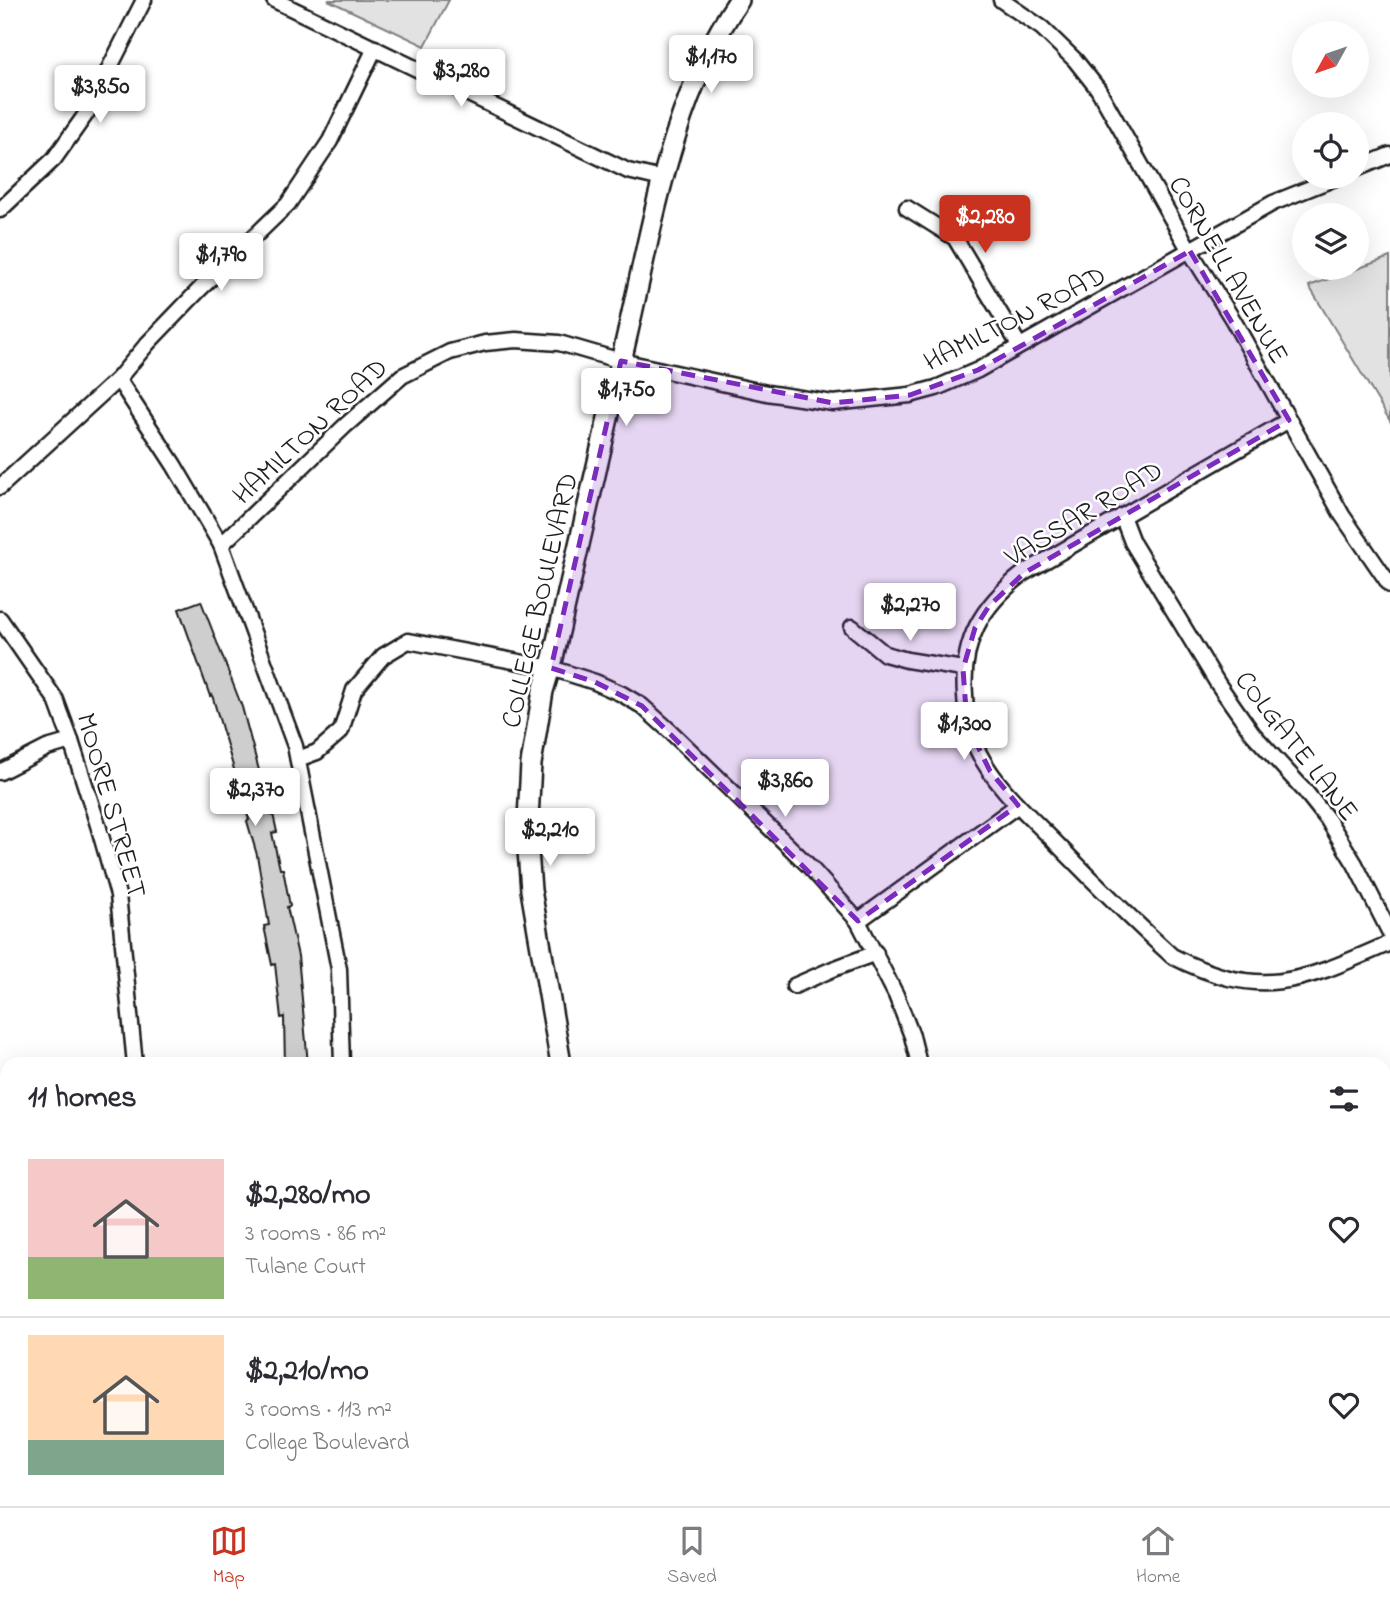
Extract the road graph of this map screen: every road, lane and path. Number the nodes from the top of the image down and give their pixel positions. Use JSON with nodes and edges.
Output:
{"nodes":[{"id":1,"x":144,"y":0,"type":"edge"},
{"id":2,"x":274,"y":0,"type":"edge"},
{"id":3,"x":738,"y":0,"type":"edge"},
{"id":4,"x":1001,"y":0,"type":"edge"},
{"id":5,"x":375,"y":48,"type":"junction"},
{"id":6,"x":1390,"y":155,"type":"edge"},
{"id":7,"x":1369,"y":164,"type":"edge"},
{"id":8,"x":662,"y":179,"type":"junction"},
{"id":9,"x":1308,"y":189,"type":"edge"},
{"id":10,"x":907,"y":208,"type":"dead end"},
{"id":11,"x":0,"y":210,"type":"edge"},
{"id":12,"x":1190,"y":251,"type":"junction"},
{"id":13,"x":1019,"y":345,"type":"junction"},
{"id":14,"x":621,"y":361,"type":"junction"},
{"id":15,"x":118,"y":379,"type":"junction"},
{"id":16,"x":1289,"y":420,"type":"junction"},
{"id":17,"x":0,"y":488,"type":"edge"},
{"id":18,"x":1122,"y":516,"type":"junction"},
{"id":19,"x":221,"y":545,"type":"junction"},
{"id":20,"x":1390,"y":585,"type":"edge"},
{"id":21,"x":0,"y":619,"type":"edge"},
{"id":22,"x":852,"y":627,"type":"dead end"},
{"id":23,"x":551,"y":668,"type":"junction"},
{"id":24,"x":963,"y":669,"type":"junction"},
{"id":25,"x":71,"y":741,"type":"junction"},
{"id":26,"x":298,"y":759,"type":"junction"},
{"id":27,"x":0,"y":772,"type":"edge"},
{"id":28,"x":1018,"y":805,"type":"junction"},
{"id":29,"x":858,"y":921,"type":"junction"},
{"id":30,"x":1390,"y":933,"type":"edge"},
{"id":31,"x":1390,"y":943,"type":"edge"},
{"id":32,"x":876,"y":953,"type":"junction"},
{"id":33,"x":794,"y":986,"type":"dead end"},
{"id":34,"x":134,"y":1057,"type":"edge"},
{"id":35,"x":342,"y":1057,"type":"edge"},
{"id":36,"x":560,"y":1057,"type":"edge"},
{"id":37,"x":917,"y":1057,"type":"edge"}],
"edges":[{"from":1,"to":11,"type":"street"},
{"from":2,"to":5,"type":"street"},
{"from":3,"to":8,"type":"street","name":"COLLEGE BOULEVARD"},
{"from":4,"to":12,"type":"street","name":"CORNELL AVENUE"},
{"from":5,"to":8,"type":"street"},
{"from":5,"to":15,"type":"street"},
{"from":6,"to":7,"type":"street"},
{"from":8,"to":14,"type":"street","name":"COLLEGE BOULEVARD"},
{"from":9,"to":12,"type":"street","name":"HAMILTON ROAD"},
{"from":10,"to":13,"type":"street"},
{"from":12,"to":13,"type":"street","name":"HAMILTON ROAD"},
{"from":12,"to":16,"type":"street","name":"CORNELL AVENUE"},
{"from":13,"to":14,"type":"street","name":"HAMILTON ROAD"},
{"from":14,"to":19,"type":"street","name":"HAMILTON ROAD"},
{"from":14,"to":23,"type":"street","name":"COLLEGE BOULEVARD"},
{"from":15,"to":17,"type":"street"},
{"from":15,"to":19,"type":"street"},
{"from":16,"to":18,"type":"street","name":"VASSAR ROAD"},
{"from":16,"to":20,"type":"street","name":"CORNELL AVENUE"},
{"from":18,"to":24,"type":"street","name":"VASSAR ROAD"},
{"from":18,"to":30,"type":"street","name":"COLGATE LANE"},
{"from":19,"to":26,"type":"street"},
{"from":21,"to":25,"type":"street","name":"MOORE STREET"},
{"from":22,"to":24,"type":"street"},
{"from":23,"to":26,"type":"street"},
{"from":23,"to":29,"type":"street"},
{"from":23,"to":36,"type":"street","name":"COLLEGE BOULEVARD"},
{"from":24,"to":28,"type":"street","name":"VASSAR ROAD"},
{"from":25,"to":27,"type":"street"},
{"from":25,"to":34,"type":"street","name":"MOORE STREET"},
{"from":26,"to":35,"type":"street"},
{"from":28,"to":29,"type":"street"},
{"from":28,"to":31,"type":"street","name":"VASSAR ROAD"},
{"from":29,"to":32,"type":"street"},
{"from":32,"to":33,"type":"street"},
{"from":32,"to":37,"type":"street"}]}
